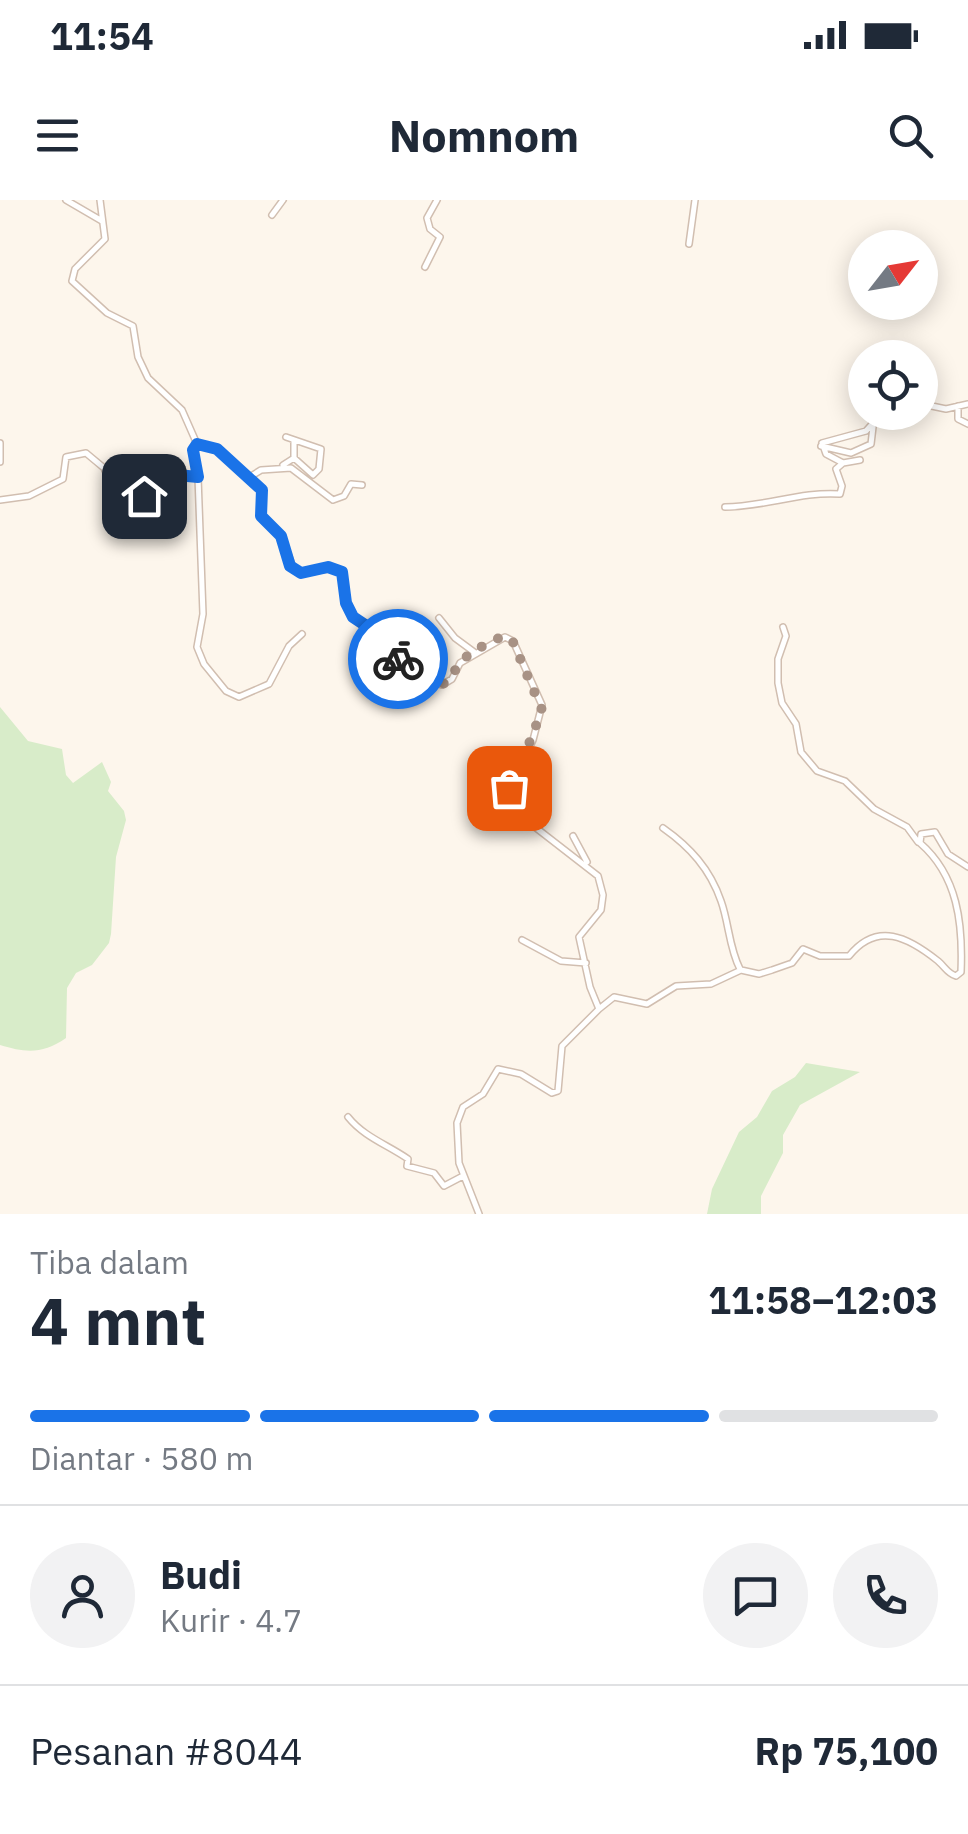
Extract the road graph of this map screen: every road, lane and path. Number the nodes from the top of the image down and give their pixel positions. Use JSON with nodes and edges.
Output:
{"nodes":[{"id":1,"x":66,"y":200,"type":"edge"},
{"id":2,"x":100,"y":200,"type":"edge"},
{"id":3,"x":283,"y":200,"type":"edge"},
{"id":4,"x":437,"y":200,"type":"edge"},
{"id":5,"x":695,"y":200,"type":"edge"},
{"id":6,"x":272,"y":215,"type":"dead end"},
{"id":7,"x":102,"y":221,"type":"junction"},
{"id":8,"x":688,"y":244,"type":"dead end"},
{"id":9,"x":425,"y":266,"type":"dead end"},
{"id":10,"x":968,"y":404,"type":"edge"},
{"id":11,"x":958,"y":406,"type":"junction"},
{"id":12,"x":938,"y":407,"type":"edge"},
{"id":13,"x":968,"y":424,"type":"edge"},
{"id":14,"x":866,"y":430,"type":"edge"},
{"id":15,"x":873,"y":430,"type":"edge"},
{"id":16,"x":286,"y":436,"type":"dead end"},
{"id":17,"x":294,"y":440,"type":"junction"},
{"id":18,"x":0,"y":443,"type":"edge"},
{"id":19,"x":197,"y":444,"type":"junction"},
{"id":20,"x":821,"y":446,"type":"junction"},
{"id":21,"x":294,"y":458,"type":"junction"},
{"id":22,"x":860,"y":460,"type":"dead end"},
{"id":23,"x":0,"y":462,"type":"edge"},
{"id":24,"x":842,"y":463,"type":"junction"},
{"id":25,"x":280,"y":467,"type":"junction"},
{"id":26,"x":197,"y":478,"type":"junction"},
{"id":27,"x":248,"y":478,"type":"junction"},
{"id":28,"x":362,"y":485,"type":"dead end"},
{"id":29,"x":0,"y":500,"type":"edge"},
{"id":30,"x":726,"y":506,"type":"dead end"},
{"id":31,"x":440,"y":618,"type":"dead end"},
{"id":32,"x":783,"y":627,"type":"dead end"},
{"id":33,"x":302,"y":634,"type":"dead end"},
{"id":34,"x":474,"y":652,"type":"junction"},
{"id":35,"x":435,"y":676,"type":"dead end"},
{"id":36,"x":440,"y":685,"type":"junction"},
{"id":37,"x":664,"y":828,"type":"dead end"},
{"id":38,"x":573,"y":836,"type":"dead end"},
{"id":39,"x":920,"y":842,"type":"junction"},
{"id":40,"x":968,"y":867,"type":"edge"},
{"id":41,"x":598,"y":876,"type":"junction"},
{"id":42,"x":522,"y":940,"type":"dead end"},
{"id":43,"x":586,"y":963,"type":"junction"},
{"id":44,"x":740,"y":970,"type":"junction"},
{"id":45,"x":599,"y":1008,"type":"junction"},
{"id":46,"x":348,"y":1117,"type":"dead end"},
{"id":47,"x":463,"y":1176,"type":"junction"},
{"id":48,"x":479,"y":1214,"type":"edge"}],
"edges":[{"from":1,"to":7,"type":"street"},
{"from":2,"to":7,"type":"street"},
{"from":3,"to":6,"type":"street"},
{"from":4,"to":9,"type":"street"},
{"from":5,"to":8,"type":"street"},
{"from":7,"to":19,"type":"street"},
{"from":10,"to":11,"type":"street"},
{"from":11,"to":12,"type":"street"},
{"from":11,"to":13,"type":"street"},
{"from":14,"to":20,"type":"street"},
{"from":15,"to":20,"type":"street"},
{"from":16,"to":17,"type":"street"},
{"from":17,"to":21,"type":"street"},
{"from":17,"to":21,"type":"street"},
{"from":18,"to":23,"type":"street"},
{"from":19,"to":26,"type":"street"},
{"from":19,"to":27,"type":"street"},
{"from":20,"to":24,"type":"street"},
{"from":21,"to":25,"type":"street"},
{"from":22,"to":24,"type":"street"},
{"from":24,"to":30,"type":"street"},
{"from":25,"to":27,"type":"street"},
{"from":25,"to":28,"type":"street"},
{"from":26,"to":29,"type":"street"},
{"from":26,"to":33,"type":"street"},
{"from":27,"to":36,"type":"street"},
{"from":31,"to":34,"type":"street"},
{"from":32,"to":39,"type":"street"},
{"from":34,"to":36,"type":"street"},
{"from":34,"to":41,"type":"street"},
{"from":35,"to":36,"type":"street"},
{"from":37,"to":44,"type":"street"},
{"from":38,"to":41,"type":"street"},
{"from":39,"to":40,"type":"street"},
{"from":39,"to":44,"type":"street"},
{"from":41,"to":43,"type":"street"},
{"from":42,"to":43,"type":"street"},
{"from":43,"to":45,"type":"street"},
{"from":44,"to":45,"type":"street"},
{"from":45,"to":47,"type":"street"},
{"from":46,"to":47,"type":"street"},
{"from":47,"to":48,"type":"street"}]}
